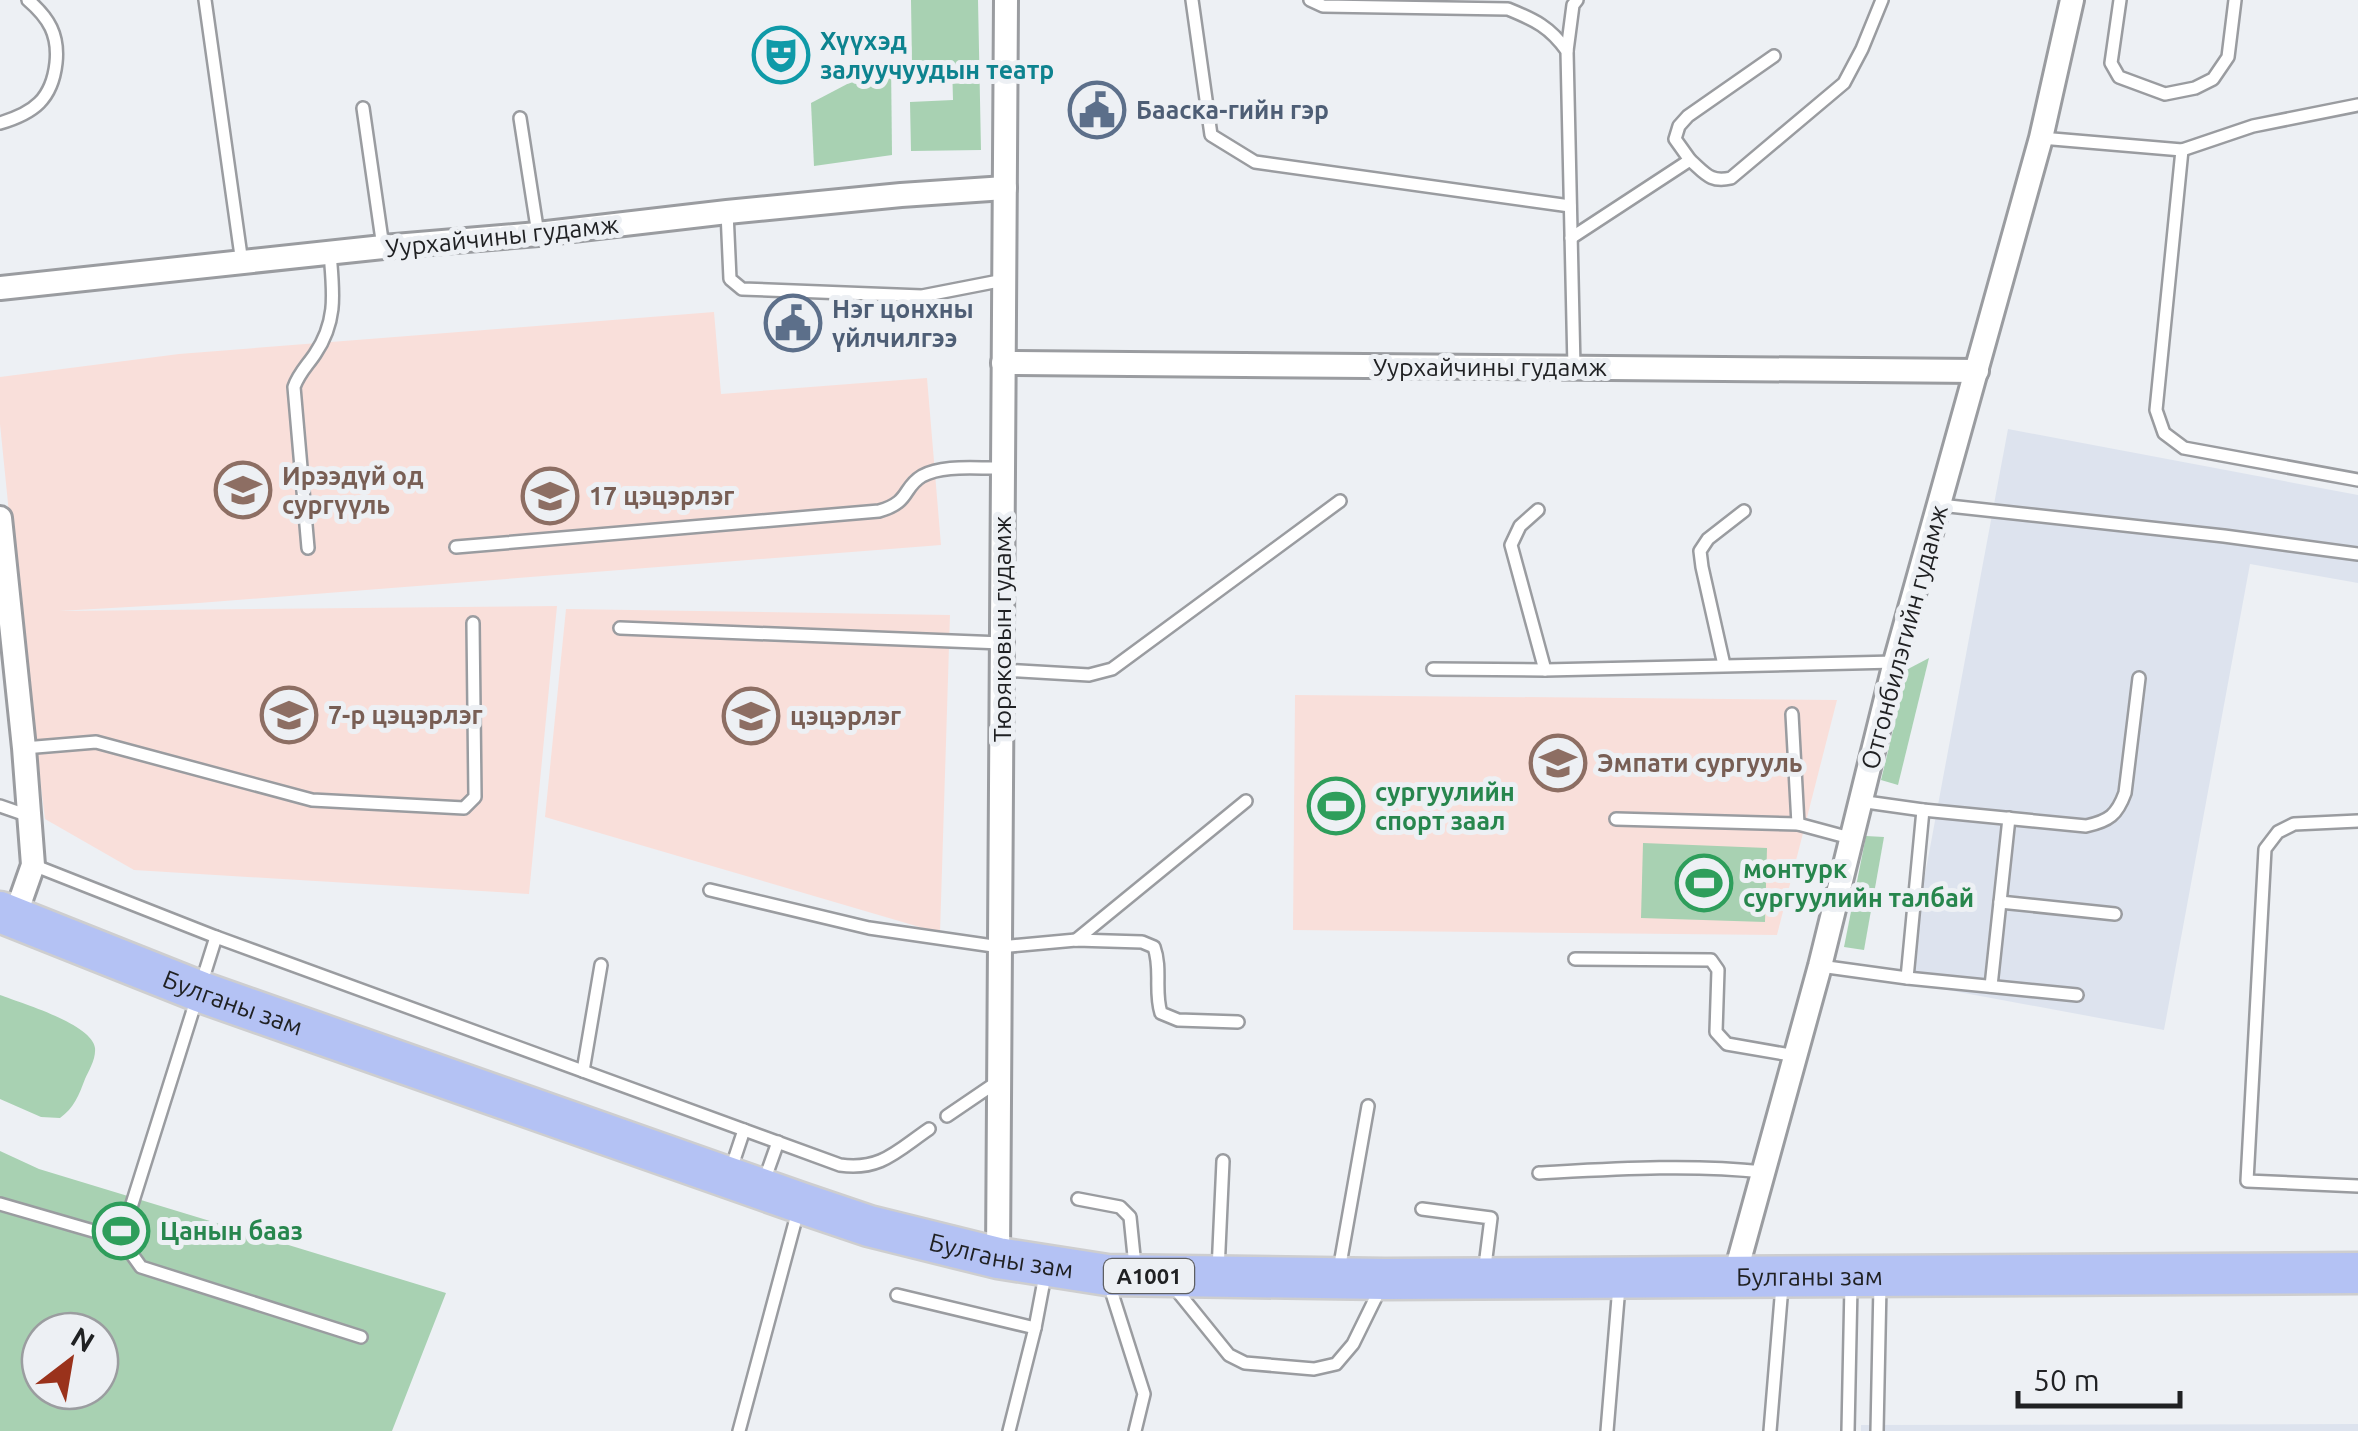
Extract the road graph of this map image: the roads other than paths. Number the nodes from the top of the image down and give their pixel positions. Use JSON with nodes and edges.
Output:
{"nodes":[{"id":1,"x":28,"y":0,"type":"edge"},
{"id":2,"x":205,"y":0,"type":"edge"},
{"id":3,"x":1006,"y":0,"type":"edge"},
{"id":4,"x":1192,"y":0,"type":"edge"},
{"id":5,"x":1310,"y":0,"type":"edge"},
{"id":6,"x":1577,"y":0,"type":"edge"},
{"id":7,"x":1882,"y":0,"type":"edge"},
{"id":8,"x":2072,"y":0,"type":"edge"},
{"id":9,"x":2120,"y":0,"type":"edge"},
{"id":10,"x":2235,"y":0,"type":"edge"},
{"id":11,"x":1567,"y":52,"type":"junction"},
{"id":12,"x":1774,"y":56,"type":"dead end"},
{"id":13,"x":2358,"y":105,"type":"edge"},
{"id":14,"x":362,"y":108,"type":"dead end"},
{"id":15,"x":520,"y":118,"type":"dead end"},
{"id":16,"x":0,"y":123,"type":"edge"},
{"id":17,"x":2041,"y":138,"type":"junction"},
{"id":18,"x":2182,"y":150,"type":"junction"},
{"id":19,"x":1690,"y":160,"type":"junction"},
{"id":20,"x":1004,"y":188,"type":"junction"},
{"id":21,"x":1570,"y":206,"type":"junction"},
{"id":22,"x":728,"y":212,"type":"junction"},
{"id":23,"x":538,"y":234,"type":"junction"},
{"id":24,"x":1571,"y":238,"type":"junction"},
{"id":25,"x":382,"y":247,"type":"junction"},
{"id":26,"x":330,"y":253,"type":"junction"},
{"id":27,"x":242,"y":264,"type":"junction"},
{"id":28,"x":1004,"y":280,"type":"junction"},
{"id":29,"x":0,"y":288,"type":"edge"},
{"id":30,"x":1004,"y":363,"type":"junction"},
{"id":31,"x":1574,"y":368,"type":"junction"},
{"id":32,"x":1976,"y":371,"type":"junction"},
{"id":33,"x":1003,"y":468,"type":"junction"},
{"id":34,"x":2358,"y":480,"type":"edge"},
{"id":35,"x":1340,"y":501,"type":"dead end"},
{"id":36,"x":1940,"y":506,"type":"junction"},
{"id":37,"x":1538,"y":510,"type":"dead end"},
{"id":38,"x":1744,"y":512,"type":"dead end"},
{"id":39,"x":0,"y":518,"type":"edge"},
{"id":40,"x":308,"y":548,"type":"dead end"},
{"id":41,"x":456,"y":548,"type":"dead end"},
{"id":42,"x":2358,"y":554,"type":"edge"},
{"id":43,"x":473,"y":624,"type":"dead end"},
{"id":44,"x":620,"y":628,"type":"dead end"},
{"id":45,"x":1002,"y":643,"type":"junction"},
{"id":46,"x":1895,"y":662,"type":"junction"},
{"id":47,"x":1724,"y":665,"type":"junction"},
{"id":48,"x":1433,"y":669,"type":"dead end"},
{"id":49,"x":1002,"y":670,"type":"junction"},
{"id":50,"x":1545,"y":670,"type":"junction"},
{"id":51,"x":2139,"y":678,"type":"dead end"},
{"id":52,"x":1792,"y":714,"type":"dead end"},
{"id":53,"x":24,"y":748,"type":"junction"},
{"id":54,"x":1246,"y":801,"type":"dead end"},
{"id":55,"x":1860,"y":802,"type":"junction"},
{"id":56,"x":0,"y":806,"type":"edge"},
{"id":57,"x":1923,"y":810,"type":"junction"},
{"id":58,"x":29,"y":816,"type":"junction"},
{"id":59,"x":2009,"y":818,"type":"junction"},
{"id":60,"x":1616,"y":819,"type":"dead end"},
{"id":61,"x":2358,"y":820,"type":"edge"},
{"id":62,"x":1798,"y":824,"type":"junction"},
{"id":63,"x":1850,"y":838,"type":"junction"},
{"id":64,"x":33,"y":864,"type":"junction"},
{"id":65,"x":710,"y":890,"type":"dead end"},
{"id":66,"x":2000,"y":902,"type":"junction"},
{"id":67,"x":2115,"y":914,"type":"dead end"},
{"id":68,"x":7,"y":916,"type":"edge"},
{"id":69,"x":216,"y":936,"type":"junction"},
{"id":70,"x":1076,"y":940,"type":"junction"},
{"id":71,"x":1000,"y":947,"type":"junction"},
{"id":72,"x":1574,"y":958,"type":"dead end"},
{"id":73,"x":601,"y":965,"type":"dead end"},
{"id":74,"x":1820,"y":966,"type":"junction"},
{"id":75,"x":1907,"y":978,"type":"junction"},
{"id":76,"x":1991,"y":986,"type":"junction"},
{"id":77,"x":201,"y":992,"type":"junction"},
{"id":78,"x":2078,"y":995,"type":"dead end"},
{"id":79,"x":1238,"y":1022,"type":"dead end"},
{"id":80,"x":1796,"y":1056,"type":"junction"},
{"id":81,"x":583,"y":1070,"type":"junction"},
{"id":82,"x":999,"y":1081,"type":"junction"},
{"id":83,"x":1368,"y":1106,"type":"dead end"},
{"id":84,"x":948,"y":1116,"type":"dead end"},
{"id":85,"x":929,"y":1129,"type":"dead end"},
{"id":86,"x":744,"y":1130,"type":"junction"},
{"id":87,"x":778,"y":1142,"type":"junction"},
{"id":88,"x":1223,"y":1161,"type":"dead end"},
{"id":89,"x":1764,"y":1172,"type":"junction"},
{"id":90,"x":1540,"y":1173,"type":"dead end"},
{"id":91,"x":745,"y":1182,"type":"junction"},
{"id":92,"x":2358,"y":1186,"type":"edge"},
{"id":93,"x":1078,"y":1199,"type":"dead end"},
{"id":94,"x":800,"y":1202,"type":"junction"},
{"id":95,"x":0,"y":1204,"type":"edge"},
{"id":96,"x":1422,"y":1209,"type":"dead end"},
{"id":97,"x":122,"y":1239,"type":"junction"},
{"id":98,"x":998,"y":1258,"type":"junction"},
{"id":99,"x":1047,"y":1266,"type":"junction"},
{"id":100,"x":2358,"y":1272,"type":"edge"},
{"id":101,"x":1735,"y":1275,"type":"junction"},
{"id":102,"x":1783,"y":1275,"type":"junction"},
{"id":103,"x":1136,"y":1276,"type":"junction"},
{"id":104,"x":1866,"y":1276,"type":"junction"},
{"id":105,"x":1218,"y":1277,"type":"junction"},
{"id":106,"x":1620,"y":1277,"type":"junction"},
{"id":107,"x":1338,"y":1278,"type":"junction"},
{"id":108,"x":1385,"y":1278,"type":"junction"},
{"id":109,"x":1484,"y":1278,"type":"junction"},
{"id":110,"x":898,"y":1295,"type":"dead end"},
{"id":111,"x":1035,"y":1328,"type":"junction"},
{"id":112,"x":361,"y":1337,"type":"dead end"},
{"id":113,"x":739,"y":1431,"type":"edge"},
{"id":114,"x":1008,"y":1431,"type":"edge"},
{"id":115,"x":1135,"y":1431,"type":"edge"},
{"id":116,"x":1607,"y":1431,"type":"edge"},
{"id":117,"x":1770,"y":1431,"type":"edge"},
{"id":118,"x":1848,"y":1431,"type":"edge"},
{"id":119,"x":1877,"y":1431,"type":"edge"}],
"edges":[{"from":1,"to":16,"type":"lane"},
{"from":2,"to":27,"type":"lane"},
{"from":3,"to":20,"type":"street","name":"Тюряковын гудамж"},
{"from":4,"to":21,"type":"lane"},
{"from":5,"to":11,"type":"lane"},
{"from":6,"to":11,"type":"lane"},
{"from":7,"to":19,"type":"lane"},
{"from":8,"to":17,"type":"street","name":"Отгонбилэгийн гудамж"},
{"from":9,"to":10,"type":"lane"},
{"from":11,"to":21,"type":"lane"},
{"from":12,"to":19,"type":"lane"},
{"from":13,"to":18,"type":"lane"},
{"from":14,"to":25,"type":"lane"},
{"from":15,"to":23,"type":"lane"},
{"from":17,"to":18,"type":"lane"},
{"from":17,"to":32,"type":"street","name":"Отгонбилэгийн гудамж"},
{"from":18,"to":34,"type":"lane"},
{"from":19,"to":24,"type":"lane"},
{"from":20,"to":22,"type":"street","name":"Уурхайчины гудамж"},
{"from":20,"to":28,"type":"street","name":"Тюряковын гудамж"},
{"from":21,"to":24,"type":"lane"},
{"from":22,"to":23,"type":"street","name":"Уурхайчины гудамж"},
{"from":22,"to":28,"type":"lane"},
{"from":23,"to":25,"type":"street","name":"Уурхайчины гудамж"},
{"from":24,"to":31,"type":"lane"},
{"from":25,"to":26,"type":"street","name":"Уурхайчины гудамж"},
{"from":26,"to":27,"type":"street","name":"Уурхайчины гудамж"},
{"from":26,"to":40,"type":"lane"},
{"from":27,"to":29,"type":"street","name":"Уурхайчины гудамж"},
{"from":28,"to":30,"type":"street","name":"Тюряковын гудамж"},
{"from":30,"to":31,"type":"street","name":"Уурхайчины гудамж"},
{"from":30,"to":33,"type":"street","name":"Тюряковын гудамж"},
{"from":31,"to":32,"type":"street","name":"Уурхайчины гудамж"},
{"from":32,"to":36,"type":"street","name":"Отгонбилэгийн гудамж"},
{"from":33,"to":41,"type":"lane"},
{"from":33,"to":45,"type":"street","name":"Тюряковын гудамж"},
{"from":35,"to":49,"type":"lane"},
{"from":36,"to":42,"type":"lane"},
{"from":36,"to":46,"type":"street","name":"Отгонбилэгийн гудамж"},
{"from":37,"to":50,"type":"lane"},
{"from":38,"to":47,"type":"lane"},
{"from":39,"to":53,"type":"street"},
{"from":43,"to":53,"type":"lane"},
{"from":44,"to":45,"type":"lane"},
{"from":45,"to":49,"type":"street","name":"Тюряковын гудамж"},
{"from":46,"to":47,"type":"lane"},
{"from":46,"to":55,"type":"street","name":"Отгонбилэгийн гудамж"},
{"from":47,"to":50,"type":"lane"},
{"from":48,"to":50,"type":"lane"},
{"from":49,"to":71,"type":"street","name":"Тюряковын гудамж"},
{"from":51,"to":59,"type":"lane"},
{"from":52,"to":62,"type":"lane"},
{"from":53,"to":58,"type":"street"},
{"from":54,"to":70,"type":"lane"},
{"from":55,"to":57,"type":"lane"},
{"from":55,"to":63,"type":"street","name":"Отгонбилэгийн гудамж"},
{"from":56,"to":58,"type":"lane"},
{"from":57,"to":59,"type":"lane"},
{"from":57,"to":75,"type":"lane"},
{"from":58,"to":64,"type":"street"},
{"from":59,"to":66,"type":"lane"},
{"from":60,"to":62,"type":"lane"},
{"from":61,"to":92,"type":"lane"},
{"from":62,"to":63,"type":"lane"},
{"from":63,"to":74,"type":"street","name":"Отгонбилэгийн гудамж"},
{"from":64,"to":68,"type":"street"},
{"from":64,"to":69,"type":"lane"},
{"from":65,"to":71,"type":"lane"},
{"from":66,"to":67,"type":"lane"},
{"from":66,"to":76,"type":"lane"},
{"from":68,"to":77,"type":"highway","name":"Булганы зам","number":"A1001"},
{"from":69,"to":77,"type":"lane"},
{"from":69,"to":81,"type":"lane"},
{"from":70,"to":71,"type":"lane"},
{"from":70,"to":79,"type":"lane"},
{"from":71,"to":82,"type":"street","name":"Тюряковын гудамж"},
{"from":72,"to":80,"type":"lane"},
{"from":73,"to":81,"type":"lane"},
{"from":74,"to":75,"type":"lane"},
{"from":74,"to":80,"type":"street","name":"Отгонбилэгийн гудамж"},
{"from":75,"to":76,"type":"lane"},
{"from":76,"to":78,"type":"lane"},
{"from":77,"to":91,"type":"highway","name":"Булганы зам","number":"A1001"},
{"from":77,"to":97,"type":"lane"},
{"from":80,"to":89,"type":"street","name":"Отгонбилэгийн гудамж"},
{"from":81,"to":86,"type":"lane"},
{"from":82,"to":84,"type":"lane"},
{"from":82,"to":98,"type":"street","name":"Тюряковын гудамж"},
{"from":83,"to":107,"type":"lane"},
{"from":85,"to":87,"type":"lane"},
{"from":86,"to":87,"type":"lane"},
{"from":86,"to":91,"type":"lane"},
{"from":87,"to":91,"type":"lane"},
{"from":88,"to":105,"type":"lane"},
{"from":89,"to":90,"type":"lane"},
{"from":89,"to":101,"type":"street","name":"Отгонбилэгийн гудамж"},
{"from":91,"to":94,"type":"highway","name":"Булганы зам","number":"A1001"},
{"from":93,"to":103,"type":"lane"},
{"from":94,"to":98,"type":"highway","name":"Булганы зам","number":"A1001"},
{"from":94,"to":113,"type":"lane"},
{"from":95,"to":97,"type":"lane"},
{"from":96,"to":109,"type":"lane"},
{"from":97,"to":112,"type":"lane"},
{"from":98,"to":99,"type":"highway","name":"Булганы зам","number":"A1001"},
{"from":99,"to":103,"type":"highway","name":"Булганы зам","number":"A1001"},
{"from":99,"to":111,"type":"lane"},
{"from":100,"to":104,"type":"highway","name":"Булганы зам","number":"A1001"},
{"from":101,"to":102,"type":"highway","name":"Булганы зам","number":"A1001"},
{"from":101,"to":106,"type":"highway","name":"Булганы зам","number":"A1001"},
{"from":102,"to":104,"type":"highway","name":"Булганы зам","number":"A1001"},
{"from":102,"to":117,"type":"lane"},
{"from":103,"to":105,"type":"highway","name":"Булганы зам","number":"A1001"},
{"from":103,"to":108,"type":"lane"},
{"from":103,"to":115,"type":"lane"},
{"from":104,"to":118,"type":"lane"},
{"from":104,"to":119,"type":"lane"},
{"from":105,"to":107,"type":"highway","name":"Булганы зам","number":"A1001"},
{"from":106,"to":109,"type":"highway","name":"Булганы зам","number":"A1001"},
{"from":106,"to":116,"type":"lane"},
{"from":107,"to":108,"type":"highway","name":"Булганы зам","number":"A1001"},
{"from":108,"to":109,"type":"highway","name":"Булганы зам","number":"A1001"},
{"from":110,"to":111,"type":"lane"},
{"from":111,"to":114,"type":"lane"}]}
